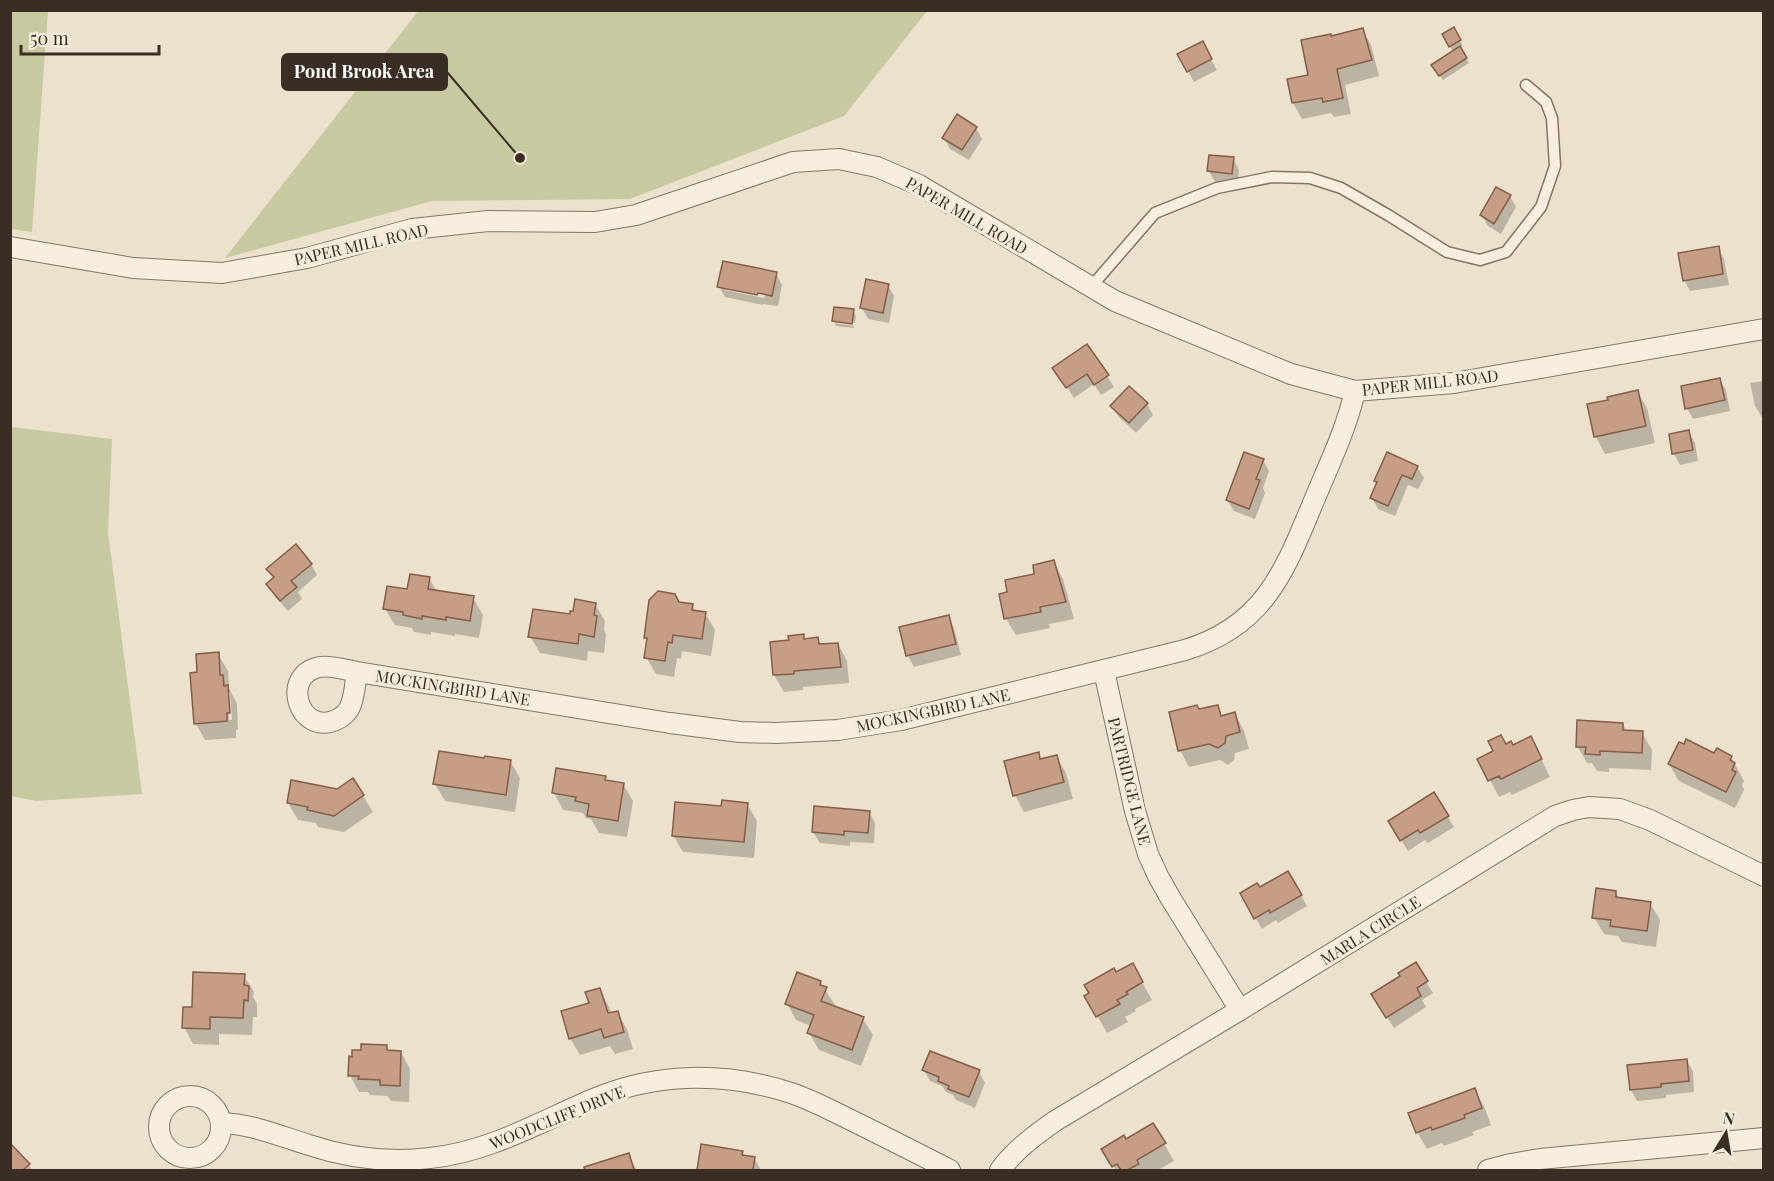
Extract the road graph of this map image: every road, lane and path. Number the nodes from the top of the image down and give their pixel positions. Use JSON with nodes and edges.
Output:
{"nodes":[{"id":1,"x":1526,"y":85,"type":"dead end"},
{"id":2,"x":10,"y":248,"type":"edge"},
{"id":3,"x":1091,"y":287,"type":"junction"},
{"id":4,"x":1764,"y":329,"type":"edge"},
{"id":5,"x":1355,"y":391,"type":"junction"},
{"id":6,"x":1104,"y":671,"type":"junction"},
{"id":7,"x":357,"y":672,"type":"dead end"},
{"id":8,"x":1764,"y":876,"type":"edge"},
{"id":9,"x":1240,"y":1010,"type":"junction"},
{"id":10,"x":221,"y":1123,"type":"dead end"},
{"id":11,"x":1764,"y":1138,"type":"edge"},
{"id":12,"x":950,"y":1170,"type":"edge"},
{"id":13,"x":1000,"y":1170,"type":"edge"},
{"id":14,"x":1488,"y":1170,"type":"edge"}],
"edges":[{"from":1,"to":3,"type":"lane"},
{"from":2,"to":3,"type":"street","name":"PAPER MILL ROAD"},
{"from":3,"to":5,"type":"street","name":"PAPER MILL ROAD"},
{"from":4,"to":5,"type":"street","name":"PAPER MILL ROAD"},
{"from":5,"to":6,"type":"street","name":"MOCKINGBIRD LANE"},
{"from":6,"to":7,"type":"street","name":"MOCKINGBIRD LANE"},
{"from":6,"to":9,"type":"street","name":"PARTRIDGE LANE"},
{"from":8,"to":9,"type":"street","name":"MARLA CIRCLE"},
{"from":9,"to":13,"type":"street","name":"MARLA CIRCLE"},
{"from":10,"to":12,"type":"street","name":"WOODCLIFF DRIVE"},
{"from":11,"to":14,"type":"street"}]}
